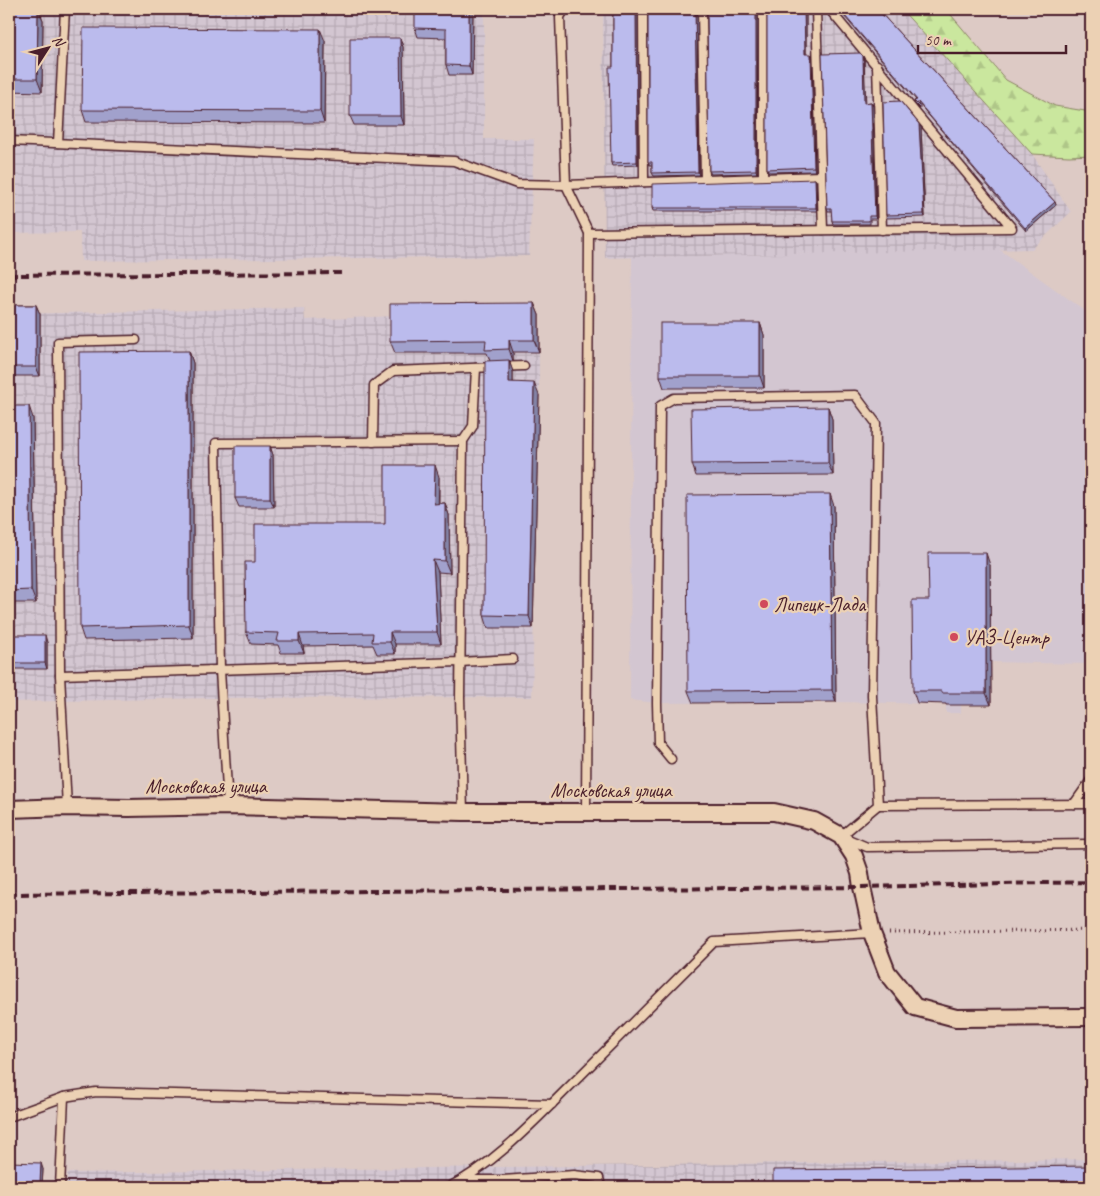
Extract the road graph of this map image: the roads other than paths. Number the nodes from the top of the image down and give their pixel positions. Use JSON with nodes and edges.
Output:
{"nodes":[{"id":1,"x":65,"y":9,"type":"edge"},
{"id":2,"x":564,"y":9,"type":"edge"},
{"id":3,"x":643,"y":9,"type":"edge"},
{"id":4,"x":702,"y":9,"type":"edge"},
{"id":5,"x":763,"y":9,"type":"edge"},
{"id":6,"x":816,"y":9,"type":"edge"},
{"id":7,"x":828,"y":9,"type":"edge"},
{"id":8,"x":877,"y":65,"type":"junction"},
{"id":9,"x":9,"y":141,"type":"edge"},
{"id":10,"x":58,"y":143,"type":"junction"},
{"id":11,"x":821,"y":176,"type":"junction"},
{"id":12,"x":763,"y":178,"type":"junction"},
{"id":13,"x":705,"y":180,"type":"junction"},
{"id":14,"x":644,"y":182,"type":"junction"},
{"id":15,"x":566,"y":185,"type":"junction"},
{"id":16,"x":823,"y":230,"type":"junction"},
{"id":17,"x":882,"y":230,"type":"junction"},
{"id":18,"x":589,"y":233,"type":"junction"},
{"id":19,"x":136,"y":340,"type":"dead end"},
{"id":20,"x":524,"y":366,"type":"dead end"},
{"id":21,"x":476,"y":368,"type":"junction"},
{"id":22,"x":463,"y":441,"type":"junction"},
{"id":23,"x":373,"y":442,"type":"junction"},
{"id":24,"x":513,"y":659,"type":"dead end"},
{"id":25,"x":460,"y":662,"type":"junction"},
{"id":26,"x":220,"y":670,"type":"junction"},
{"id":27,"x":60,"y":674,"type":"junction"},
{"id":28,"x":672,"y":760,"type":"dead end"},
{"id":29,"x":1091,"y":780,"type":"edge"},
{"id":30,"x":1074,"y":804,"type":"junction"},
{"id":31,"x":1091,"y":804,"type":"edge"},
{"id":32,"x":878,"y":805,"type":"junction"},
{"id":33,"x":67,"y":806,"type":"junction"},
{"id":34,"x":228,"y":806,"type":"junction"},
{"id":35,"x":9,"y":809,"type":"edge"},
{"id":36,"x":463,"y":812,"type":"junction"},
{"id":37,"x":586,"y":812,"type":"junction"},
{"id":38,"x":841,"y":836,"type":"junction"},
{"id":39,"x":1091,"y":844,"type":"edge"},
{"id":40,"x":872,"y":933,"type":"junction"},
{"id":41,"x":1091,"y":1017,"type":"edge"},
{"id":42,"x":64,"y":1097,"type":"junction"},
{"id":43,"x":552,"y":1104,"type":"junction"},
{"id":44,"x":9,"y":1117,"type":"edge"},
{"id":45,"x":463,"y":1180,"type":"junction"},
{"id":46,"x":60,"y":1187,"type":"edge"},
{"id":47,"x":449,"y":1187,"type":"edge"},
{"id":48,"x":601,"y":1187,"type":"edge"}],
"edges":[{"from":1,"to":10,"type":"lane"},
{"from":2,"to":15,"type":"lane"},
{"from":3,"to":14,"type":"lane"},
{"from":4,"to":13,"type":"lane"},
{"from":5,"to":12,"type":"lane"},
{"from":6,"to":11,"type":"lane"},
{"from":7,"to":8,"type":"lane"},
{"from":8,"to":17,"type":"lane"},
{"from":8,"to":17,"type":"lane"},
{"from":9,"to":10,"type":"lane"},
{"from":10,"to":15,"type":"lane"},
{"from":11,"to":12,"type":"lane"},
{"from":11,"to":16,"type":"lane"},
{"from":12,"to":13,"type":"lane"},
{"from":13,"to":14,"type":"lane"},
{"from":14,"to":15,"type":"lane"},
{"from":15,"to":18,"type":"lane"},
{"from":16,"to":17,"type":"lane"},
{"from":16,"to":18,"type":"lane"},
{"from":18,"to":37,"type":"lane"},
{"from":19,"to":27,"type":"lane"},
{"from":20,"to":21,"type":"lane"},
{"from":21,"to":22,"type":"lane"},
{"from":21,"to":23,"type":"lane"},
{"from":22,"to":23,"type":"lane"},
{"from":22,"to":25,"type":"lane"},
{"from":23,"to":26,"type":"lane"},
{"from":24,"to":25,"type":"lane"},
{"from":25,"to":26,"type":"lane"},
{"from":25,"to":36,"type":"lane"},
{"from":26,"to":27,"type":"lane"},
{"from":26,"to":34,"type":"lane"},
{"from":27,"to":33,"type":"lane"},
{"from":28,"to":32,"type":"lane"},
{"from":29,"to":30,"type":"lane"},
{"from":30,"to":31,"type":"lane"},
{"from":30,"to":32,"type":"lane"},
{"from":32,"to":38,"type":"lane"},
{"from":33,"to":34,"type":"street","name":"Московская улица"},
{"from":33,"to":35,"type":"street","name":"Московская улица"},
{"from":34,"to":36,"type":"street","name":"Московская улица"},
{"from":36,"to":37,"type":"street","name":"Московская улица"},
{"from":37,"to":38,"type":"street","name":"Московская улица"},
{"from":38,"to":39,"type":"lane"},
{"from":38,"to":40,"type":"street","name":"Московская улица"},
{"from":40,"to":41,"type":"street","name":"Московская улица"},
{"from":40,"to":43,"type":"lane"},
{"from":42,"to":43,"type":"lane"},
{"from":42,"to":44,"type":"lane"},
{"from":42,"to":46,"type":"lane"},
{"from":43,"to":45,"type":"lane"},
{"from":45,"to":47,"type":"lane"},
{"from":45,"to":48,"type":"lane"}]}
